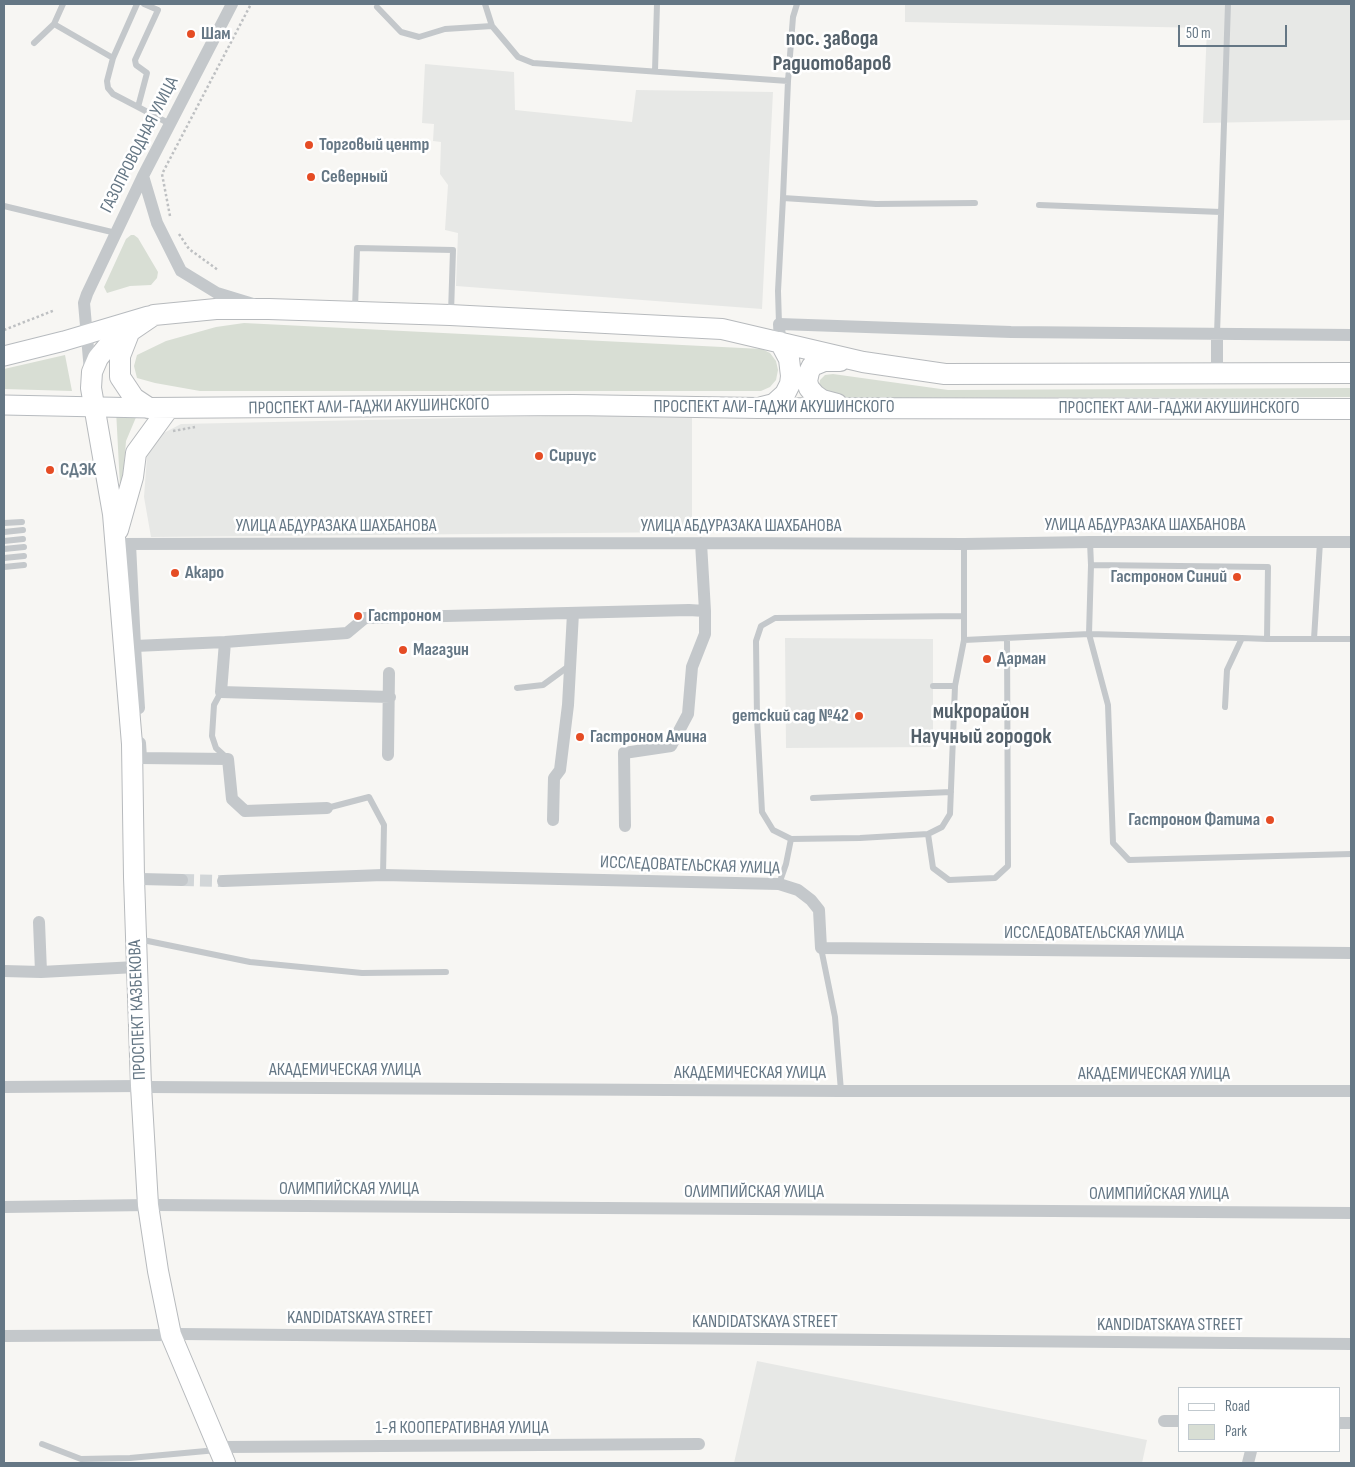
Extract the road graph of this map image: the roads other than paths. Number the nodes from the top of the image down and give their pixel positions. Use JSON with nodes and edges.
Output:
{"nodes":[{"id":1,"x":63,"y":4,"type":"edge"},
{"id":2,"x":137,"y":4,"type":"edge"},
{"id":3,"x":144,"y":4,"type":"edge"},
{"id":4,"x":232,"y":4,"type":"edge"},
{"id":5,"x":485,"y":4,"type":"edge"},
{"id":6,"x":656,"y":4,"type":"edge"},
{"id":7,"x":797,"y":4,"type":"edge"},
{"id":8,"x":1228,"y":4,"type":"edge"},
{"id":9,"x":378,"y":7,"type":"dead end"},
{"id":10,"x":54,"y":24,"type":"junction"},
{"id":11,"x":492,"y":26,"type":"junction"},
{"id":12,"x":34,"y":43,"type":"dead end"},
{"id":13,"x":113,"y":58,"type":"junction"},
{"id":14,"x":655,"y":71,"type":"junction"},
{"id":15,"x":788,"y":81,"type":"junction"},
{"id":16,"x":138,"y":107,"type":"junction"},
{"id":17,"x":170,"y":124,"type":"junction"},
{"id":18,"x":143,"y":176,"type":"junction"},
{"id":19,"x":783,"y":198,"type":"junction"},
{"id":20,"x":975,"y":203,"type":"dead end"},
{"id":21,"x":1039,"y":205,"type":"dead end"},
{"id":22,"x":4,"y":206,"type":"edge"},
{"id":23,"x":1221,"y":212,"type":"junction"},
{"id":24,"x":116,"y":233,"type":"junction"},
{"id":25,"x":269,"y":309,"type":"junction"},
{"id":26,"x":355,"y":312,"type":"junction"},
{"id":27,"x":154,"y":315,"type":"junction"},
{"id":28,"x":450,"y":315,"type":"junction"},
{"id":29,"x":129,"y":333,"type":"junction"},
{"id":30,"x":780,"y":333,"type":"junction"},
{"id":31,"x":87,"y":334,"type":"junction"},
{"id":32,"x":1217,"y":334,"type":"junction"},
{"id":33,"x":1351,"y":335,"type":"edge"},
{"id":34,"x":4,"y":356,"type":"edge"},
{"id":35,"x":863,"y":362,"type":"junction"},
{"id":36,"x":1217,"y":372,"type":"junction"},
{"id":37,"x":1351,"y":373,"type":"edge"},
{"id":38,"x":92,"y":398,"type":"junction"},
{"id":39,"x":4,"y":405,"type":"edge"},
{"id":40,"x":159,"y":408,"type":"junction"},
{"id":41,"x":758,"y":408,"type":"junction"},
{"id":42,"x":853,"y":408,"type":"junction"},
{"id":43,"x":1351,"y":408,"type":"edge"},
{"id":44,"x":22,"y":522,"type":"dead end"},
{"id":45,"x":4,"y":523,"type":"edge"},
{"id":46,"x":23,"y":530,"type":"dead end"},
{"id":47,"x":4,"y":532,"type":"edge"},
{"id":48,"x":23,"y":539,"type":"dead end"},
{"id":49,"x":4,"y":541,"type":"edge"},
{"id":50,"x":1090,"y":542,"type":"junction"},
{"id":51,"x":1320,"y":542,"type":"junction"},
{"id":52,"x":1351,"y":542,"type":"edge"},
{"id":53,"x":701,"y":543,"type":"junction"},
{"id":54,"x":122,"y":544,"type":"junction"},
{"id":55,"x":964,"y":544,"type":"junction"},
{"id":56,"x":24,"y":547,"type":"dead end"},
{"id":57,"x":4,"y":549,"type":"edge"},
{"id":58,"x":24,"y":556,"type":"dead end"},
{"id":59,"x":4,"y":558,"type":"edge"},
{"id":60,"x":24,"y":565,"type":"dead end"},
{"id":61,"x":1091,"y":566,"type":"junction"},
{"id":62,"x":4,"y":567,"type":"edge"},
{"id":63,"x":705,"y":611,"type":"junction"},
{"id":64,"x":573,"y":613,"type":"junction"},
{"id":65,"x":964,"y":616,"type":"junction"},
{"id":66,"x":1089,"y":634,"type":"junction"},
{"id":67,"x":1007,"y":638,"type":"junction"},
{"id":68,"x":1242,"y":638,"type":"junction"},
{"id":69,"x":1267,"y":639,"type":"junction"},
{"id":70,"x":1314,"y":639,"type":"junction"},
{"id":71,"x":1351,"y":639,"type":"edge"},
{"id":72,"x":964,"y":640,"type":"junction"},
{"id":73,"x":225,"y":642,"type":"junction"},
{"id":74,"x":135,"y":646,"type":"junction"},
{"id":75,"x":570,"y":665,"type":"junction"},
{"id":76,"x":389,"y":673,"type":"dead end"},
{"id":77,"x":933,"y":686,"type":"dead end"},
{"id":78,"x":955,"y":686,"type":"junction"},
{"id":79,"x":517,"y":688,"type":"dead end"},
{"id":80,"x":221,"y":692,"type":"junction"},
{"id":81,"x":390,"y":697,"type":"junction"},
{"id":82,"x":1225,"y":707,"type":"dead end"},
{"id":83,"x":388,"y":755,"type":"dead end"},
{"id":84,"x":141,"y":758,"type":"junction"},
{"id":85,"x":228,"y":759,"type":"junction"},
{"id":86,"x":951,"y":792,"type":"junction"},
{"id":87,"x":813,"y":798,"type":"dead end"},
{"id":88,"x":328,"y":808,"type":"joint"},
{"id":89,"x":553,"y":820,"type":"dead end"},
{"id":90,"x":626,"y":826,"type":"dead end"},
{"id":91,"x":928,"y":834,"type":"junction"},
{"id":92,"x":791,"y":839,"type":"junction"},
{"id":93,"x":1351,"y":854,"type":"edge"},
{"id":94,"x":383,"y":875,"type":"junction"},
{"id":95,"x":140,"y":879,"type":"junction"},
{"id":96,"x":182,"y":880,"type":"tunnel mouth"},
{"id":97,"x":223,"y":881,"type":"tunnel mouth"},
{"id":98,"x":779,"y":884,"type":"junction"},
{"id":99,"x":39,"y":922,"type":"dead end"},
{"id":100,"x":142,"y":940,"type":"junction"},
{"id":101,"x":821,"y":948,"type":"junction"},
{"id":102,"x":1351,"y":953,"type":"edge"},
{"id":103,"x":136,"y":967,"type":"junction"},
{"id":104,"x":4,"y":971,"type":"edge"},
{"id":105,"x":41,"y":972,"type":"junction"},
{"id":106,"x":446,"y":972,"type":"dead end"},
{"id":107,"x":144,"y":1086,"type":"junction"},
{"id":108,"x":4,"y":1087,"type":"edge"},
{"id":109,"x":841,"y":1091,"type":"junction"},
{"id":110,"x":1351,"y":1091,"type":"edge"},
{"id":111,"x":152,"y":1205,"type":"junction"},
{"id":112,"x":4,"y":1207,"type":"edge"},
{"id":113,"x":1351,"y":1213,"type":"edge"},
{"id":114,"x":174,"y":1334,"type":"junction"},
{"id":115,"x":4,"y":1336,"type":"edge"},
{"id":116,"x":1351,"y":1344,"type":"edge"},
{"id":117,"x":1164,"y":1421,"type":"dead end"},
{"id":118,"x":1178,"y":1421,"type":"edge"},
{"id":119,"x":42,"y":1444,"type":"dead end"},
{"id":120,"x":699,"y":1444,"type":"dead end"},
{"id":121,"x":225,"y":1456,"type":"edge"}],
"edges":[{"from":1,"to":10,"type":"lane"},
{"from":2,"to":13,"type":"lane"},
{"from":3,"to":16,"type":"lane"},
{"from":4,"to":17,"type":"street","name":"ГАЗОПРОВОДНАЯ УЛИЦА"},
{"from":5,"to":11,"type":"lane"},
{"from":6,"to":14,"type":"lane"},
{"from":7,"to":15,"type":"lane"},
{"from":8,"to":23,"type":"lane"},
{"from":9,"to":11,"type":"lane"},
{"from":10,"to":12,"type":"lane"},
{"from":10,"to":13,"type":"lane"},
{"from":11,"to":14,"type":"lane"},
{"from":13,"to":16,"type":"lane"},
{"from":14,"to":15,"type":"lane"},
{"from":15,"to":19,"type":"lane"},
{"from":16,"to":17,"type":"lane"},
{"from":17,"to":18,"type":"street","name":"ГАЗОПРОВОДНАЯ УЛИЦА"},
{"from":18,"to":24,"type":"street","name":"ГАЗОПРОВОДНАЯ УЛИЦА"},
{"from":18,"to":25,"type":"street"},
{"from":19,"to":20,"type":"lane"},
{"from":19,"to":30,"type":"lane"},
{"from":21,"to":23,"type":"lane"},
{"from":22,"to":24,"type":"lane"},
{"from":23,"to":32,"type":"lane"},
{"from":24,"to":31,"type":"street","name":"ГАЗОПРОВОДНАЯ УЛИЦА"},
{"from":25,"to":26,"type":"highway","name":"ПРОСПЕКТ АЛИ-ГАДЖИ АКУШИНСКОГО"},
{"from":25,"to":27,"type":"highway","name":"ПРОСПЕКТ АЛИ-ГАДЖИ АКУШИНСКОГО"},
{"from":26,"to":28,"type":"highway","name":"ПРОСПЕКТ АЛИ-ГАДЖИ АКУШИНСКОГО"},
{"from":26,"to":28,"type":"lane"},
{"from":27,"to":29,"type":"highway"},
{"from":27,"to":31,"type":"main road","name":"ПРОСПЕКТ АЛИ-ГАДЖИ АКУШИНСКОГО"},
{"from":28,"to":30,"type":"highway","name":"ПРОСПЕКТ АЛИ-ГАДЖИ АКУШИНСКОГО"},
{"from":29,"to":38,"type":"highway"},
{"from":29,"to":40,"type":"highway"},
{"from":30,"to":32,"type":"street"},
{"from":30,"to":35,"type":"highway","name":"ПРОСПЕКТ АЛИ-ГАДЖИ АКУШИНСКОГО"},
{"from":30,"to":41,"type":"highway"},
{"from":31,"to":34,"type":"main road","name":"ПРОСПЕКТ АЛИ-ГАДЖИ АКУШИНСКОГО"},
{"from":31,"to":38,"type":"street"},
{"from":32,"to":33,"type":"street"},
{"from":32,"to":36,"type":"street"},
{"from":35,"to":36,"type":"highway","name":"ПРОСПЕКТ АЛИ-ГАДЖИ АКУШИНСКОГО"},
{"from":35,"to":42,"type":"highway"},
{"from":36,"to":37,"type":"highway","name":"ПРОСПЕКТ АЛИ-ГАДЖИ АКУШИНСКОГО"},
{"from":38,"to":39,"type":"main road"},
{"from":38,"to":40,"type":"main road"},
{"from":38,"to":54,"type":"highway","name":"ПРОСПЕКТ КАЗБЕКОВА"},
{"from":40,"to":41,"type":"highway","name":"ПРОСПЕКТ АЛИ-ГАДЖИ АКУШИНСКОГО"},
{"from":40,"to":54,"type":"highway"},
{"from":41,"to":42,"type":"highway","name":"ПРОСПЕКТ АЛИ-ГАДЖИ АКУШИНСКОГО"},
{"from":42,"to":43,"type":"highway","name":"ПРОСПЕКТ АЛИ-ГАДЖИ АКУШИНСКОГО"},
{"from":44,"to":45,"type":"lane"},
{"from":46,"to":47,"type":"lane"},
{"from":48,"to":49,"type":"lane"},
{"from":50,"to":51,"type":"street","name":"УЛИЦА АБДУРАЗАКА ШАХБАНОВА"},
{"from":50,"to":55,"type":"street","name":"УЛИЦА АБДУРАЗАКА ШАХБАНОВА"},
{"from":50,"to":61,"type":"lane"},
{"from":51,"to":52,"type":"street","name":"УЛИЦА АБДУРАЗАКА ШАХБАНОВА"},
{"from":51,"to":70,"type":"lane"},
{"from":53,"to":54,"type":"street","name":"УЛИЦА АБДУРАЗАКА ШАХБАНОВА"},
{"from":53,"to":55,"type":"street","name":"УЛИЦА АБДУРАЗАКА ШАХБАНОВА"},
{"from":53,"to":63,"type":"street"},
{"from":54,"to":74,"type":"street"},
{"from":54,"to":103,"type":"highway","name":"ПРОСПЕКТ КАЗБЕКОВА"},
{"from":55,"to":65,"type":"lane"},
{"from":56,"to":57,"type":"lane"},
{"from":58,"to":59,"type":"lane"},
{"from":60,"to":62,"type":"lane"},
{"from":61,"to":66,"type":"lane"},
{"from":61,"to":69,"type":"lane"},
{"from":63,"to":64,"type":"street"},
{"from":63,"to":90,"type":"street"},
{"from":64,"to":73,"type":"street"},
{"from":64,"to":75,"type":"street"},
{"from":65,"to":72,"type":"lane"},
{"from":65,"to":92,"type":"lane"},
{"from":66,"to":67,"type":"lane"},
{"from":66,"to":68,"type":"lane"},
{"from":66,"to":93,"type":"lane"},
{"from":67,"to":72,"type":"lane"},
{"from":67,"to":91,"type":"lane"},
{"from":68,"to":69,"type":"lane"},
{"from":68,"to":82,"type":"lane"},
{"from":69,"to":70,"type":"lane"},
{"from":70,"to":71,"type":"lane"},
{"from":72,"to":78,"type":"lane"},
{"from":73,"to":74,"type":"street"},
{"from":73,"to":80,"type":"street"},
{"from":74,"to":84,"type":"street"},
{"from":75,"to":79,"type":"lane"},
{"from":75,"to":89,"type":"street"},
{"from":76,"to":81,"type":"street"},
{"from":77,"to":78,"type":"lane"},
{"from":78,"to":86,"type":"lane"},
{"from":80,"to":81,"type":"street"},
{"from":80,"to":85,"type":"lane"},
{"from":81,"to":83,"type":"street"},
{"from":84,"to":85,"type":"street"},
{"from":84,"to":95,"type":"street"},
{"from":85,"to":88,"type":"street"},
{"from":86,"to":87,"type":"lane"},
{"from":86,"to":91,"type":"lane"},
{"from":88,"to":94,"type":"lane"},
{"from":91,"to":92,"type":"lane"},
{"from":92,"to":98,"type":"lane"},
{"from":94,"to":97,"type":"street","name":"ИССЛЕДОВАТЕЛЬСКАЯ УЛИЦА"},
{"from":94,"to":98,"type":"street","name":"ИССЛЕДОВАТЕЛЬСКАЯ УЛИЦА"},
{"from":95,"to":96,"type":"street"},
{"from":95,"to":100,"type":"street"},
{"from":98,"to":101,"type":"street","name":"ИССЛЕДОВАТЕЛЬСКАЯ УЛИЦА"},
{"from":99,"to":105,"type":"street"},
{"from":100,"to":106,"type":"lane"},
{"from":100,"to":107,"type":"street"},
{"from":101,"to":102,"type":"street","name":"ИССЛЕДОВАТЕЛЬСКАЯ УЛИЦА"},
{"from":101,"to":109,"type":"lane"},
{"from":103,"to":105,"type":"street"},
{"from":103,"to":107,"type":"highway","name":"ПРОСПЕКТ КАЗБЕКОВА"},
{"from":104,"to":105,"type":"street"},
{"from":107,"to":108,"type":"street","name":"АКАДЕМИЧЕСКАЯ УЛИЦА"},
{"from":107,"to":109,"type":"street","name":"АКАДЕМИЧЕСКАЯ УЛИЦА"},
{"from":107,"to":111,"type":"highway","name":"ПРОСПЕКТ КАЗБЕКОВА"},
{"from":109,"to":110,"type":"street","name":"АКАДЕМИЧЕСКАЯ УЛИЦА"},
{"from":111,"to":112,"type":"street","name":"ОЛИМПИЙСКАЯ УЛИЦА"},
{"from":111,"to":113,"type":"street","name":"ОЛИМПИЙСКАЯ УЛИЦА"},
{"from":111,"to":114,"type":"highway","name":"ПРОСПЕКТ КАЗБЕКОВА"},
{"from":114,"to":115,"type":"street","name":"KANDIDATSKAYA STREET"},
{"from":114,"to":116,"type":"street","name":"KANDIDATSKAYA STREET"},
{"from":114,"to":121,"type":"highway","name":"ПРОСПЕКТ КАЗБЕКОВА"},
{"from":117,"to":118,"type":"street"},
{"from":119,"to":121,"type":"lane","name":"1-Я КООПЕРАТИВНАЯ УЛИЦА"},
{"from":120,"to":121,"type":"street","name":"1-Я КООПЕРАТИВНАЯ УЛИЦА"}]}
